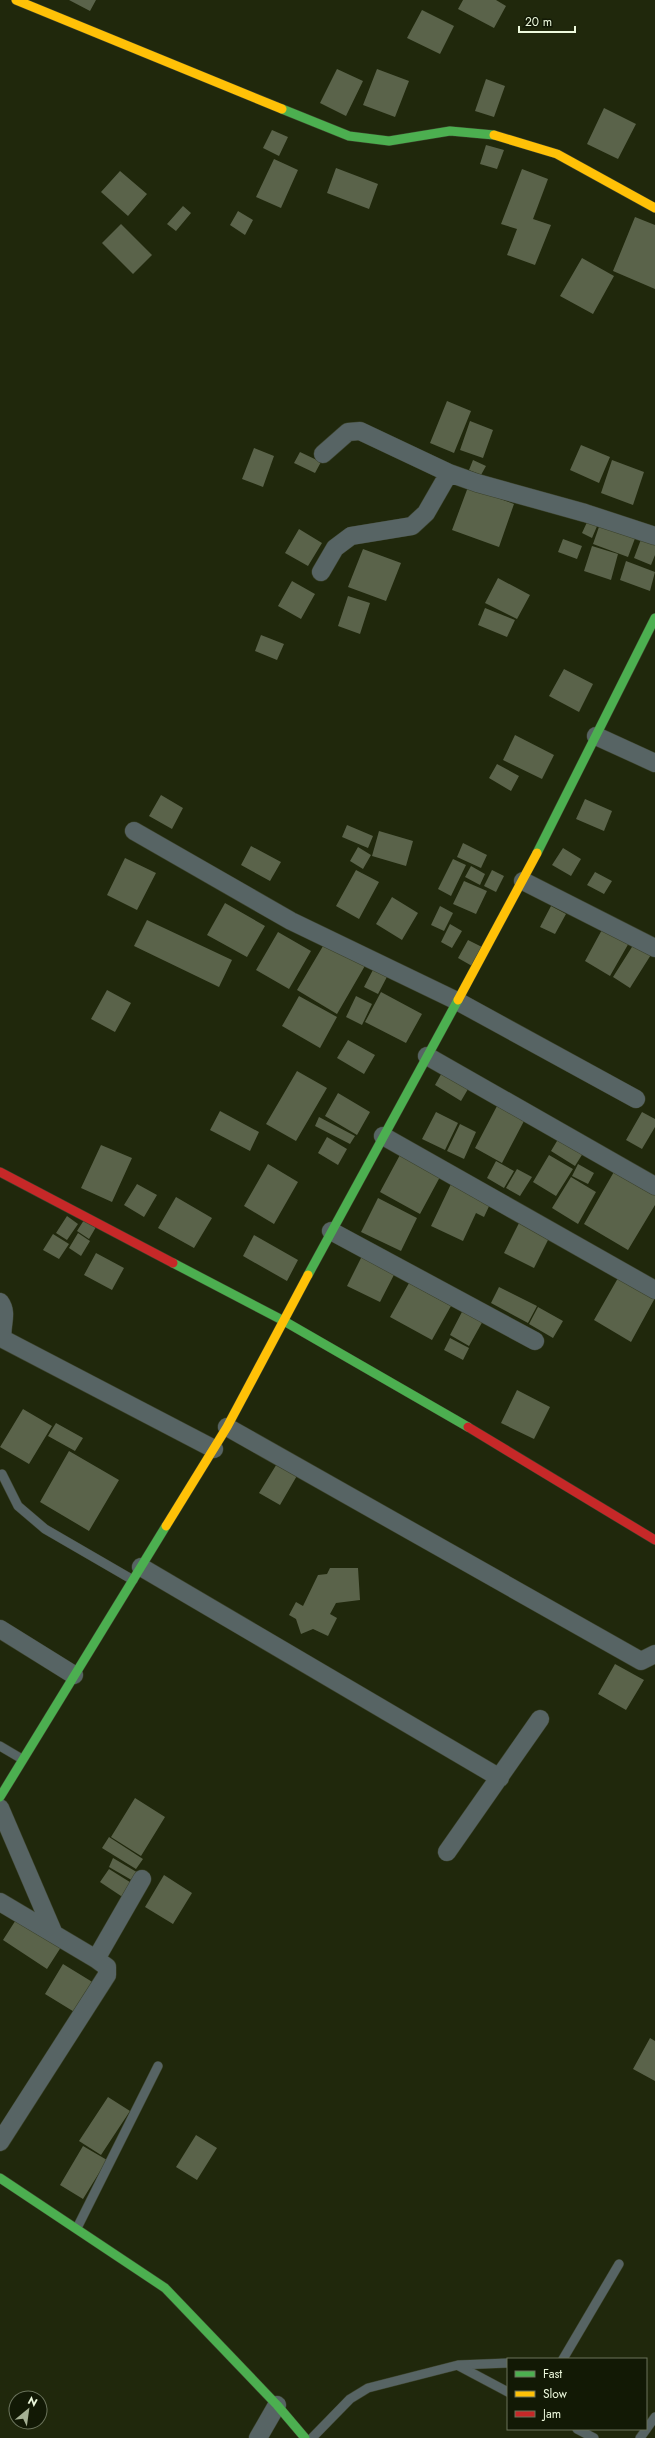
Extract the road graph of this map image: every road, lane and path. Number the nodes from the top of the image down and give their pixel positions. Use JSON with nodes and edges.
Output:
{"nodes":[{"id":1,"x":16,"y":0,"type":"edge"},
{"id":2,"x":655,"y":208,"type":"edge"},
{"id":3,"x":323,"y":454,"type":"dead end"},
{"id":4,"x":449,"y":473,"type":"junction"},
{"id":5,"x":655,"y":536,"type":"edge"},
{"id":6,"x":321,"y":572,"type":"dead end"},
{"id":7,"x":655,"y":618,"type":"edge"},
{"id":8,"x":596,"y":736,"type":"junction"},
{"id":9,"x":655,"y":763,"type":"edge"},
{"id":10,"x":134,"y":832,"type":"dead end"},
{"id":11,"x":523,"y":881,"type":"junction"},
{"id":12,"x":655,"y":948,"type":"edge"},
{"id":13,"x":457,"y":1001,"type":"junction"},
{"id":14,"x":427,"y":1056,"type":"junction"},
{"id":15,"x":636,"y":1099,"type":"dead end"},
{"id":16,"x":383,"y":1136,"type":"junction"},
{"id":17,"x":0,"y":1172,"type":"edge"},
{"id":18,"x":655,"y":1186,"type":"edge"},
{"id":19,"x":331,"y":1231,"type":"junction"},
{"id":20,"x":655,"y":1290,"type":"edge"},
{"id":21,"x":0,"y":1302,"type":"edge"},
{"id":22,"x":284,"y":1320,"type":"junction"},
{"id":23,"x":535,"y":1342,"type":"dead end"},
{"id":24,"x":227,"y":1428,"type":"junction"},
{"id":25,"x":214,"y":1449,"type":"junction"},
{"id":26,"x":2,"y":1474,"type":"dead end"},
{"id":27,"x":655,"y":1540,"type":"edge"},
{"id":28,"x":137,"y":1573,"type":"junction"},
{"id":29,"x":0,"y":1630,"type":"edge"},
{"id":30,"x":655,"y":1654,"type":"edge"},
{"id":31,"x":74,"y":1675,"type":"junction"},
{"id":32,"x":540,"y":1719,"type":"dead end"},
{"id":33,"x":0,"y":1746,"type":"edge"},
{"id":34,"x":22,"y":1759,"type":"junction"},
{"id":35,"x":500,"y":1778,"type":"junction"},
{"id":36,"x":0,"y":1797,"type":"edge"},
{"id":37,"x":0,"y":1808,"type":"edge"},
{"id":38,"x":447,"y":1852,"type":"dead end"},
{"id":39,"x":142,"y":1879,"type":"dead end"},
{"id":40,"x":0,"y":1902,"type":"edge"},
{"id":41,"x":54,"y":1934,"type":"junction"},
{"id":42,"x":96,"y":1959,"type":"junction"},
{"id":43,"x":158,"y":2066,"type":"dead end"},
{"id":44,"x":0,"y":2142,"type":"edge"},
{"id":45,"x":0,"y":2178,"type":"edge"},
{"id":46,"x":78,"y":2228,"type":"junction"},
{"id":47,"x":619,"y":2264,"type":"dead end"},
{"id":48,"x":564,"y":2358,"type":"edge"},
{"id":49,"x":507,"y":2363,"type":"edge"},
{"id":50,"x":458,"y":2365,"type":"junction"},
{"id":51,"x":507,"y":2391,"type":"edge"},
{"id":52,"x":277,"y":2405,"type":"junction"},
{"id":53,"x":655,"y":2417,"type":"edge"},
{"id":54,"x":647,"y":2428,"type":"edge"},
{"id":55,"x":579,"y":2430,"type":"edge"},
{"id":56,"x":258,"y":2438,"type":"edge"},
{"id":57,"x":305,"y":2438,"type":"edge"},
{"id":58,"x":312,"y":2438,"type":"edge"},
{"id":59,"x":594,"y":2438,"type":"edge"}],
"edges":[{"from":1,"to":2,"type":"street"},
{"from":3,"to":4,"type":"street"},
{"from":4,"to":5,"type":"street"},
{"from":4,"to":6,"type":"street"},
{"from":7,"to":8,"type":"street"},
{"from":8,"to":9,"type":"street"},
{"from":8,"to":11,"type":"street"},
{"from":10,"to":13,"type":"street"},
{"from":11,"to":12,"type":"street"},
{"from":11,"to":13,"type":"street"},
{"from":13,"to":14,"type":"street"},
{"from":13,"to":15,"type":"street"},
{"from":14,"to":16,"type":"street"},
{"from":14,"to":18,"type":"street"},
{"from":16,"to":19,"type":"street"},
{"from":16,"to":20,"type":"street"},
{"from":17,"to":22,"type":"street"},
{"from":19,"to":22,"type":"street"},
{"from":19,"to":23,"type":"street"},
{"from":21,"to":25,"type":"street"},
{"from":22,"to":24,"type":"street"},
{"from":22,"to":27,"type":"street"},
{"from":24,"to":25,"type":"street"},
{"from":24,"to":30,"type":"street"},
{"from":25,"to":28,"type":"street"},
{"from":26,"to":28,"type":"lane"},
{"from":28,"to":31,"type":"street"},
{"from":28,"to":35,"type":"street"},
{"from":29,"to":31,"type":"street"},
{"from":31,"to":34,"type":"street"},
{"from":32,"to":35,"type":"street"},
{"from":33,"to":34,"type":"lane"},
{"from":34,"to":36,"type":"street"},
{"from":35,"to":38,"type":"street"},
{"from":37,"to":41,"type":"street"},
{"from":39,"to":42,"type":"street"},
{"from":40,"to":41,"type":"street"},
{"from":41,"to":42,"type":"street"},
{"from":42,"to":44,"type":"street"},
{"from":43,"to":46,"type":"lane"},
{"from":45,"to":46,"type":"street"},
{"from":46,"to":52,"type":"street"},
{"from":47,"to":48,"type":"lane"},
{"from":49,"to":50,"type":"lane"},
{"from":50,"to":51,"type":"lane"},
{"from":50,"to":58,"type":"lane"},
{"from":52,"to":56,"type":"street"},
{"from":52,"to":57,"type":"street"},
{"from":53,"to":54,"type":"lane"},
{"from":55,"to":59,"type":"lane"}]}
